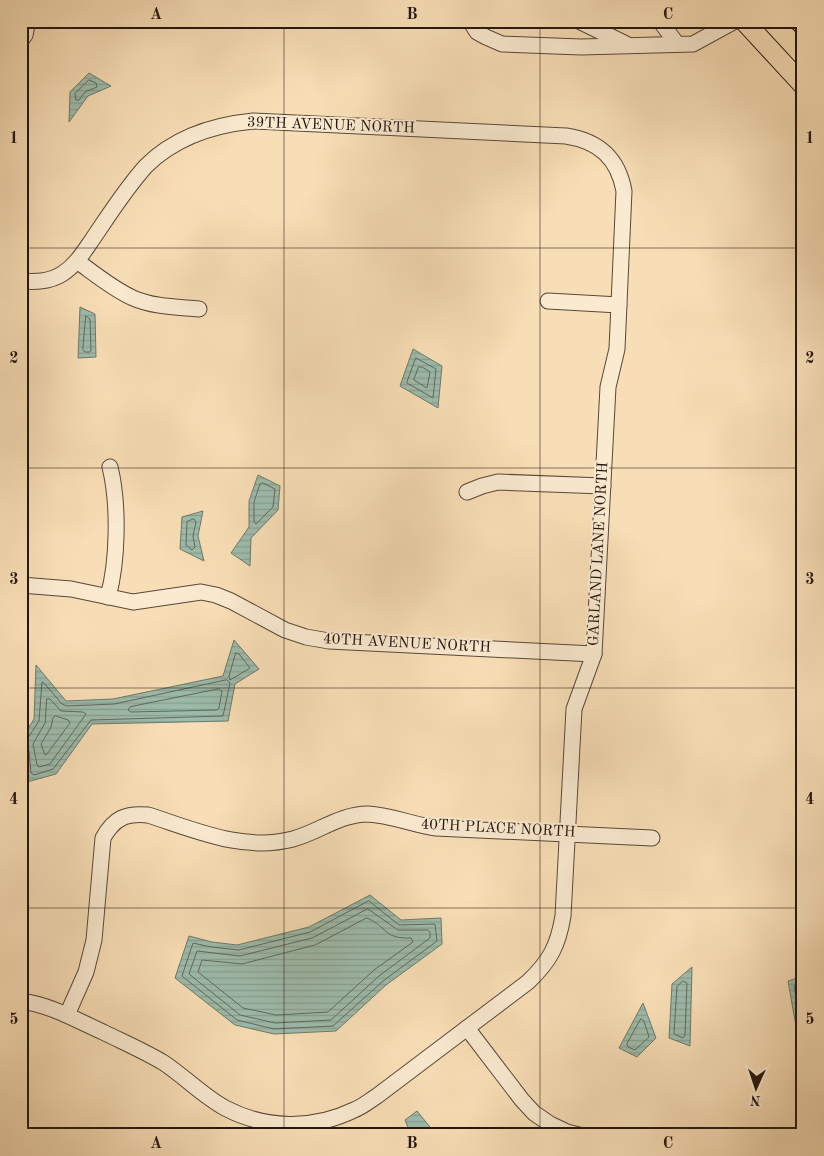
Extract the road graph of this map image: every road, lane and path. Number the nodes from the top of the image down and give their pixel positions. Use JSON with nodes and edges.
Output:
{"nodes":[{"id":1,"x":28,"y":21,"type":"edge"},
{"id":2,"x":470,"y":21,"type":"edge"},
{"id":3,"x":579,"y":21,"type":"edge"},
{"id":4,"x":660,"y":21,"type":"edge"},
{"id":5,"x":735,"y":21,"type":"edge"},
{"id":6,"x":744,"y":21,"type":"edge"},
{"id":7,"x":799,"y":21,"type":"edge"},
{"id":8,"x":803,"y":25,"type":"edge"},
{"id":9,"x":21,"y":40,"type":"edge"},
{"id":10,"x":677,"y":44,"type":"junction"},
{"id":11,"x":629,"y":46,"type":"junction"},
{"id":12,"x":803,"y":85,"type":"edge"},
{"id":13,"x":611,"y":158,"type":"joint"},
{"id":14,"x":77,"y":261,"type":"junction"},
{"id":15,"x":21,"y":281,"type":"edge"},
{"id":16,"x":548,"y":301,"type":"dead end"},
{"id":17,"x":619,"y":305,"type":"junction"},
{"id":18,"x":199,"y":309,"type":"dead end"},
{"id":19,"x":110,"y":467,"type":"dead end"},
{"id":20,"x":603,"y":486,"type":"junction"},
{"id":21,"x":468,"y":492,"type":"dead end"},
{"id":22,"x":21,"y":585,"type":"edge"},
{"id":23,"x":108,"y":597,"type":"junction"},
{"id":24,"x":594,"y":654,"type":"junction"},
{"id":25,"x":567,"y":834,"type":"junction"},
{"id":26,"x":652,"y":838,"type":"dead end"},
{"id":27,"x":21,"y":1001,"type":"edge"},
{"id":28,"x":67,"y":1015,"type":"junction"},
{"id":29,"x":467,"y":1028,"type":"junction"},
{"id":30,"x":579,"y":1135,"type":"edge"}],
"edges":[{"from":1,"to":9,"type":"street"},
{"from":2,"to":11,"type":"street"},
{"from":3,"to":11,"type":"street"},
{"from":4,"to":10,"type":"street"},
{"from":5,"to":10,"type":"street"},
{"from":6,"to":12,"type":"main road"},
{"from":7,"to":8,"type":"main road"},
{"from":10,"to":11,"type":"street"},
{"from":13,"to":14,"type":"street","name":"39TH AVENUE NORTH"},
{"from":13,"to":17,"type":"street","name":"GARLAND LANE NORTH"},
{"from":14,"to":15,"type":"street","name":"39TH AVENUE NORTH"},
{"from":14,"to":18,"type":"street"},
{"from":16,"to":17,"type":"street"},
{"from":17,"to":20,"type":"street","name":"GARLAND LANE NORTH"},
{"from":19,"to":23,"type":"street"},
{"from":20,"to":21,"type":"street"},
{"from":20,"to":24,"type":"street","name":"GARLAND LANE NORTH"},
{"from":22,"to":23,"type":"street","name":"40TH AVENUE NORTH"},
{"from":23,"to":24,"type":"street","name":"40TH AVENUE NORTH"},
{"from":24,"to":25,"type":"street","name":"GARLAND LANE NORTH"},
{"from":25,"to":26,"type":"street","name":"40TH PLACE NORTH"},
{"from":25,"to":28,"type":"street","name":"40TH PLACE NORTH"},
{"from":25,"to":29,"type":"street","name":"GARLAND LANE NORTH"},
{"from":27,"to":28,"type":"street","name":"GARLAND LANE NORTH"},
{"from":28,"to":29,"type":"street","name":"GARLAND LANE NORTH"},
{"from":29,"to":30,"type":"street"}]}
